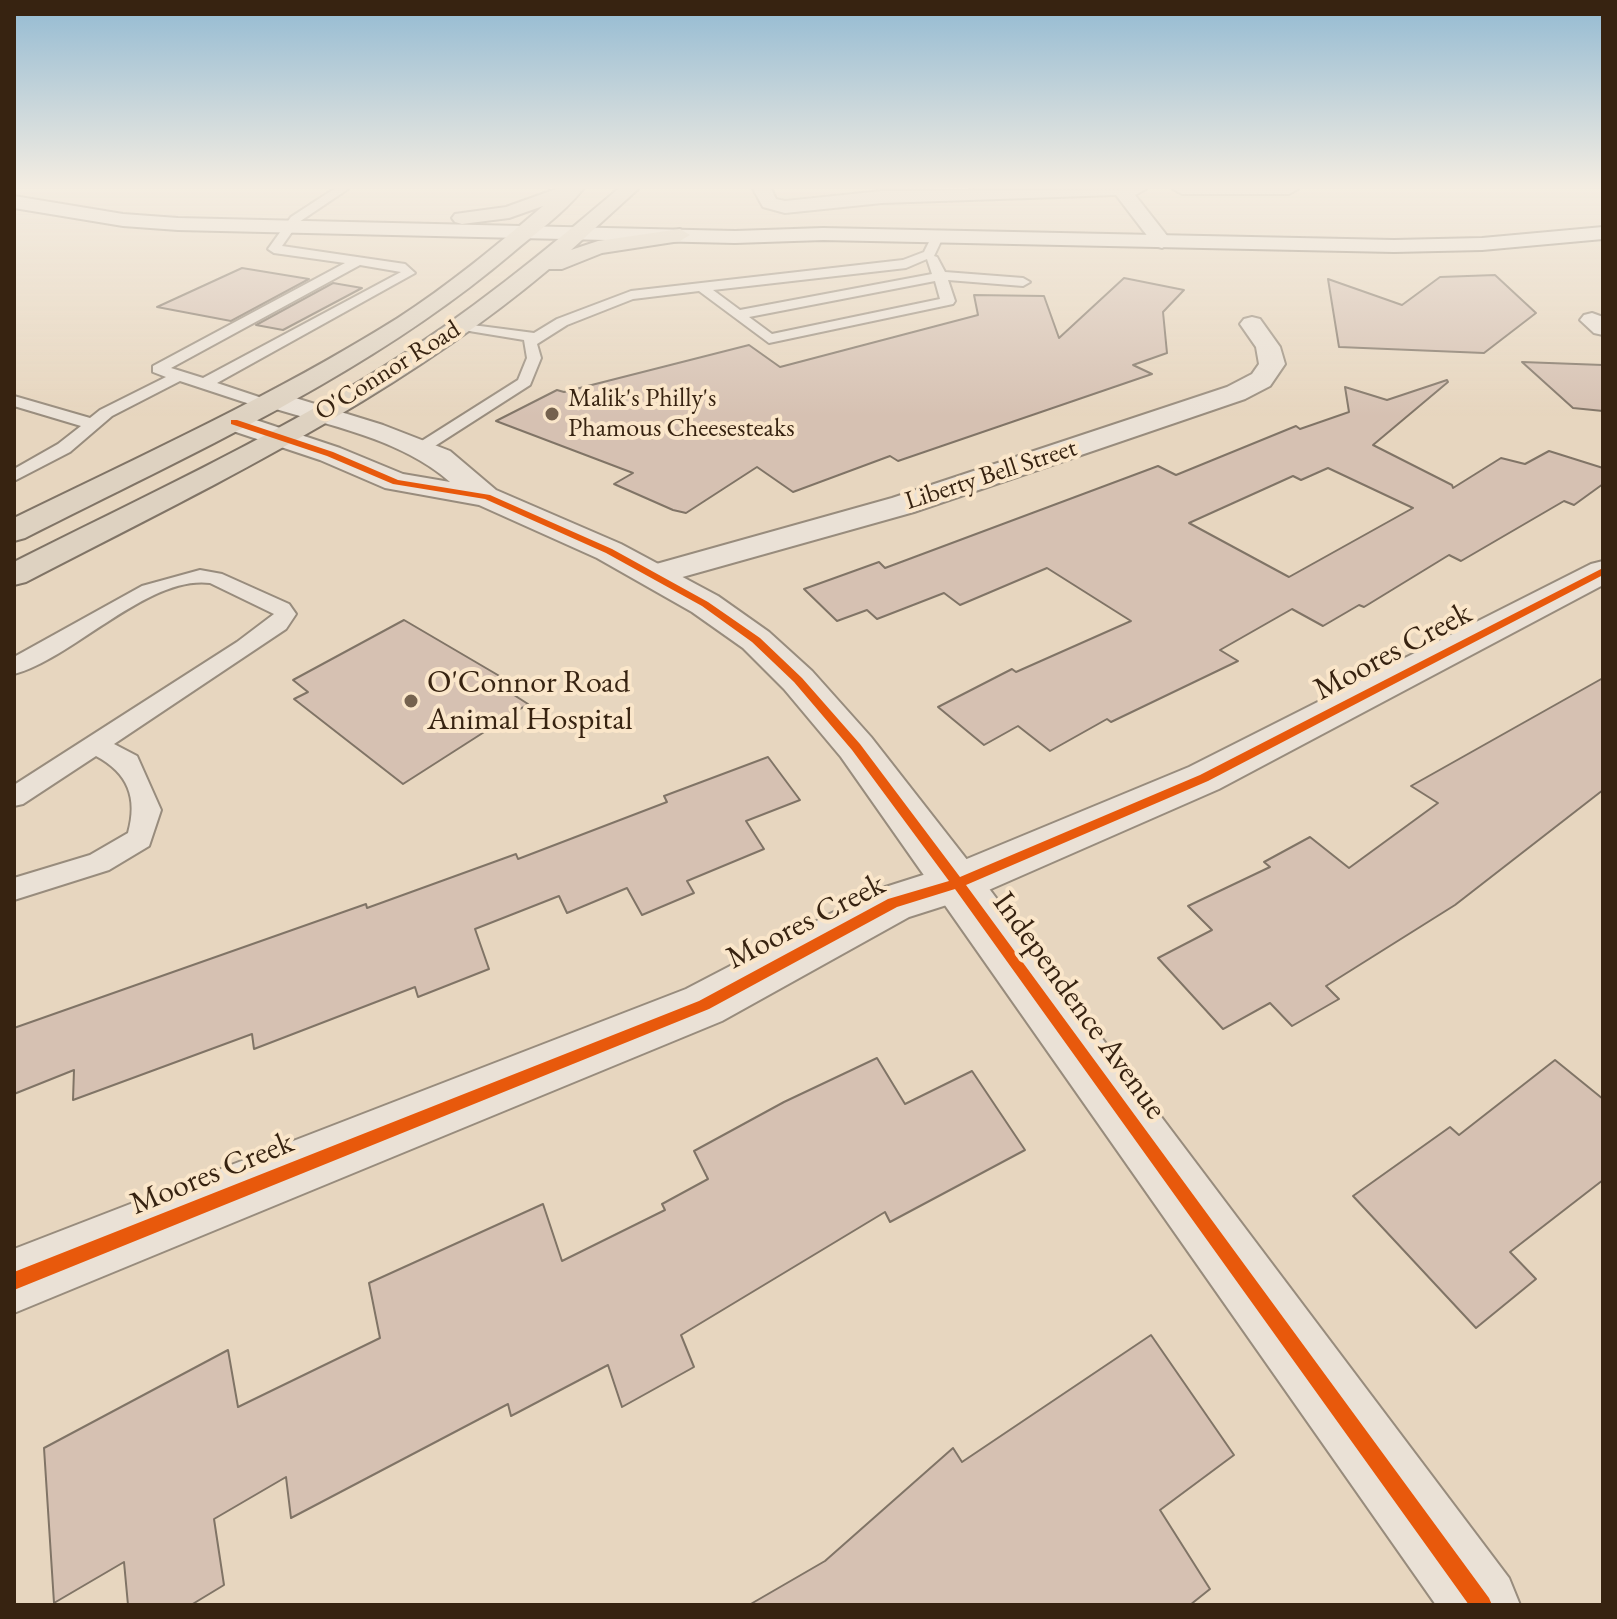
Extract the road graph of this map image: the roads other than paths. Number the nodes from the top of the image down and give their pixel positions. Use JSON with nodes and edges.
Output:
{"nodes":[{"id":1,"x":351,"y":265,"type":"edge"},
{"id":2,"x":382,"y":265,"type":"edge"},
{"id":3,"x":482,"y":265,"type":"edge"},
{"id":4,"x":486,"y":265,"type":"edge"},
{"id":5,"x":541,"y":265,"type":"edge"},
{"id":6,"x":554,"y":265,"type":"edge"},
{"id":7,"x":901,"y":265,"type":"edge"},
{"id":8,"x":937,"y":265,"type":"edge"},
{"id":9,"x":481,"y":269,"type":"junction"},
{"id":10,"x":530,"y":274,"type":"junction"},
{"id":11,"x":940,"y":276,"type":"junction"},
{"id":12,"x":1023,"y":282,"type":"dead end"},
{"id":13,"x":700,"y":286,"type":"junction"},
{"id":14,"x":737,"y":315,"type":"junction"},
{"id":15,"x":1252,"y":324,"type":"dead end"},
{"id":16,"x":462,"y":326,"type":"junction"},
{"id":17,"x":536,"y":338,"type":"junction"},
{"id":18,"x":177,"y":377,"type":"junction"},
{"id":19,"x":204,"y":384,"type":"junction"},
{"id":20,"x":14,"y":401,"type":"edge"},
{"id":21,"x":272,"y":402,"type":"junction"},
{"id":22,"x":321,"y":414,"type":"junction"},
{"id":23,"x":14,"y":417,"type":"edge"},
{"id":24,"x":234,"y":422,"type":"junction"},
{"id":25,"x":93,"y":424,"type":"junction"},
{"id":26,"x":278,"y":437,"type":"junction"},
{"id":27,"x":76,"y":439,"type":"junction"},
{"id":28,"x":418,"y":449,"type":"junction"},
{"id":29,"x":14,"y":476,"type":"edge"},
{"id":30,"x":487,"y":497,"type":"junction"},
{"id":31,"x":14,"y":531,"type":"edge"},
{"id":32,"x":1603,"y":571,"type":"edge"},
{"id":33,"x":14,"y":575,"type":"edge"},
{"id":34,"x":654,"y":575,"type":"junction"},
{"id":35,"x":14,"y":667,"type":"edge"},
{"id":36,"x":96,"y":745,"type":"junction"},
{"id":37,"x":14,"y":797,"type":"edge"},
{"id":38,"x":958,"y":883,"type":"junction"},
{"id":39,"x":14,"y":889,"type":"edge"},
{"id":40,"x":14,"y":1281,"type":"edge"},
{"id":41,"x":1482,"y":1605,"type":"edge"}],
"edges":[{"from":1,"to":18,"type":"lane"},
{"from":2,"to":19,"type":"lane"},
{"from":3,"to":9,"type":"highway"},
{"from":4,"to":9,"type":"highway","name":"O'Connor Road"},
{"from":5,"to":10,"type":"highway","name":"O'Connor Road"},
{"from":6,"to":10,"type":"highway"},
{"from":7,"to":13,"type":"lane"},
{"from":8,"to":11,"type":"lane"},
{"from":9,"to":21,"type":"highway","name":"O'Connor Road"},
{"from":10,"to":16,"type":"highway","name":"O'Connor Road"},
{"from":11,"to":12,"type":"lane"},
{"from":11,"to":14,"type":"lane"},
{"from":11,"to":14,"type":"lane"},
{"from":13,"to":14,"type":"lane"},
{"from":13,"to":17,"type":"lane"},
{"from":15,"to":34,"type":"street","name":"Liberty Bell Street"},
{"from":16,"to":17,"type":"lane"},
{"from":16,"to":22,"type":"highway","name":"O'Connor Road"},
{"from":17,"to":28,"type":"lane"},
{"from":18,"to":19,"type":"lane"},
{"from":18,"to":25,"type":"lane"},
{"from":19,"to":21,"type":"lane"},
{"from":20,"to":25,"type":"lane"},
{"from":21,"to":22,"type":"street","name":"Independence Avenue"},
{"from":21,"to":24,"type":"highway","name":"O'Connor Road"},
{"from":22,"to":26,"type":"highway","name":"O'Connor Road"},
{"from":22,"to":28,"type":"street","name":"Independence Avenue"},
{"from":23,"to":27,"type":"lane"},
{"from":24,"to":26,"type":"street","name":"Independence Avenue"},
{"from":24,"to":31,"type":"highway","name":"O'Connor Road"},
{"from":25,"to":27,"type":"lane"},
{"from":26,"to":30,"type":"street","name":"Independence Avenue"},
{"from":26,"to":33,"type":"highway","name":"O'Connor Road"},
{"from":27,"to":29,"type":"lane"},
{"from":28,"to":30,"type":"street","name":"Independence Avenue"},
{"from":30,"to":34,"type":"street","name":"Independence Avenue"},
{"from":32,"to":38,"type":"street","name":"Moores Creek"},
{"from":34,"to":38,"type":"street","name":"Independence Avenue"},
{"from":35,"to":36,"type":"lane"},
{"from":36,"to":37,"type":"lane"},
{"from":36,"to":39,"type":"lane"},
{"from":38,"to":40,"type":"street","name":"Moores Creek"},
{"from":38,"to":41,"type":"street","name":"Independence Avenue"}]}
